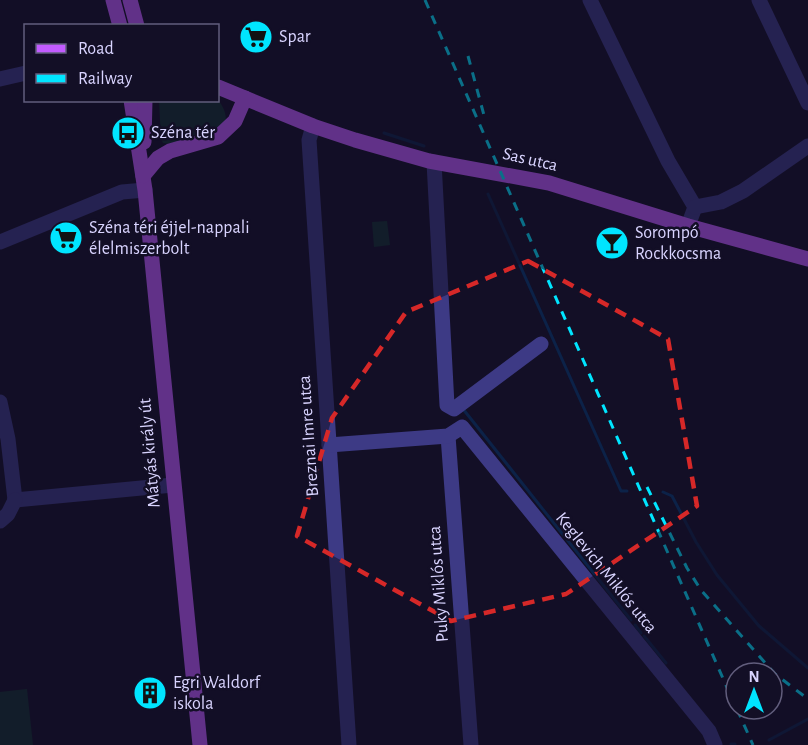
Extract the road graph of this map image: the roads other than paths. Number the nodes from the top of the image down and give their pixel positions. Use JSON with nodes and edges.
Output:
{"nodes":[{"id":1,"x":113,"y":0,"type":"edge"},
{"id":2,"x":130,"y":0,"type":"edge"},
{"id":3,"x":590,"y":0,"type":"edge"},
{"id":4,"x":759,"y":0,"type":"edge"},
{"id":5,"x":119,"y":23,"type":"edge"},
{"id":6,"x":136,"y":24,"type":"edge"},
{"id":7,"x":24,"y":73,"type":"edge"},
{"id":8,"x":0,"y":79,"type":"edge"},
{"id":9,"x":219,"y":87,"type":"edge"},
{"id":10,"x":245,"y":98,"type":"junction"},
{"id":11,"x":131,"y":102,"type":"edge"},
{"id":12,"x":145,"y":102,"type":"edge"},
{"id":13,"x":808,"y":103,"type":"edge"},
{"id":14,"x":313,"y":126,"type":"junction"},
{"id":15,"x":145,"y":137,"type":"junction"},
{"id":16,"x":808,"y":146,"type":"edge"},
{"id":17,"x":170,"y":151,"type":"junction"},
{"id":18,"x":141,"y":157,"type":"junction"},
{"id":19,"x":435,"y":162,"type":"junction"},
{"id":20,"x":144,"y":183,"type":"junction"},
{"id":21,"x":695,"y":207,"type":"junction"},
{"id":22,"x":688,"y":226,"type":"junction"},
{"id":23,"x":0,"y":242,"type":"edge"},
{"id":24,"x":808,"y":259,"type":"edge"},
{"id":25,"x":541,"y":345,"type":"dead end"},
{"id":26,"x":0,"y":402,"type":"edge"},
{"id":27,"x":448,"y":436,"type":"junction"},
{"id":28,"x":329,"y":445,"type":"junction"},
{"id":29,"x":173,"y":485,"type":"junction"},
{"id":30,"x":15,"y":500,"type":"junction"},
{"id":31,"x":0,"y":522,"type":"edge"},
{"id":32,"x":200,"y":745,"type":"edge"},
{"id":33,"x":349,"y":745,"type":"edge"},
{"id":34,"x":471,"y":745,"type":"edge"},
{"id":35,"x":715,"y":745,"type":"edge"}],
"edges":[{"from":1,"to":5,"type":"main road"},
{"from":2,"to":6,"type":"main road"},
{"from":3,"to":21,"type":"street"},
{"from":4,"to":13,"type":"street"},
{"from":7,"to":8,"type":"street"},
{"from":9,"to":10,"type":"main road","name":"Sas utca"},
{"from":10,"to":14,"type":"main road","name":"Sas utca"},
{"from":10,"to":17,"type":"main road"},
{"from":11,"to":18,"type":"main road","name":"Mátyás király út"},
{"from":12,"to":15,"type":"main road","name":"Mátyás király út"},
{"from":14,"to":19,"type":"main road","name":"Sas utca"},
{"from":14,"to":28,"type":"street","name":"Breznai Imre utca"},
{"from":15,"to":17,"type":"main road"},
{"from":15,"to":18,"type":"main road","name":"Mátyás király út"},
{"from":16,"to":21,"type":"street"},
{"from":17,"to":20,"type":"main road"},
{"from":18,"to":20,"type":"main road","name":"Mátyás király út"},
{"from":19,"to":22,"type":"main road","name":"Sas utca"},
{"from":19,"to":25,"type":"street"},
{"from":20,"to":23,"type":"street"},
{"from":20,"to":29,"type":"main road","name":"Mátyás király út"},
{"from":21,"to":22,"type":"street"},
{"from":22,"to":24,"type":"main road","name":"Sas utca"},
{"from":26,"to":30,"type":"street"},
{"from":27,"to":28,"type":"street"},
{"from":27,"to":34,"type":"street","name":"Puky Miklós utca"},
{"from":27,"to":35,"type":"street","name":"Keglevich Miklós utca"},
{"from":28,"to":33,"type":"street","name":"Breznai Imre utca"},
{"from":29,"to":30,"type":"street"},
{"from":29,"to":32,"type":"main road","name":"Mátyás király út"},
{"from":30,"to":31,"type":"street"}]}
